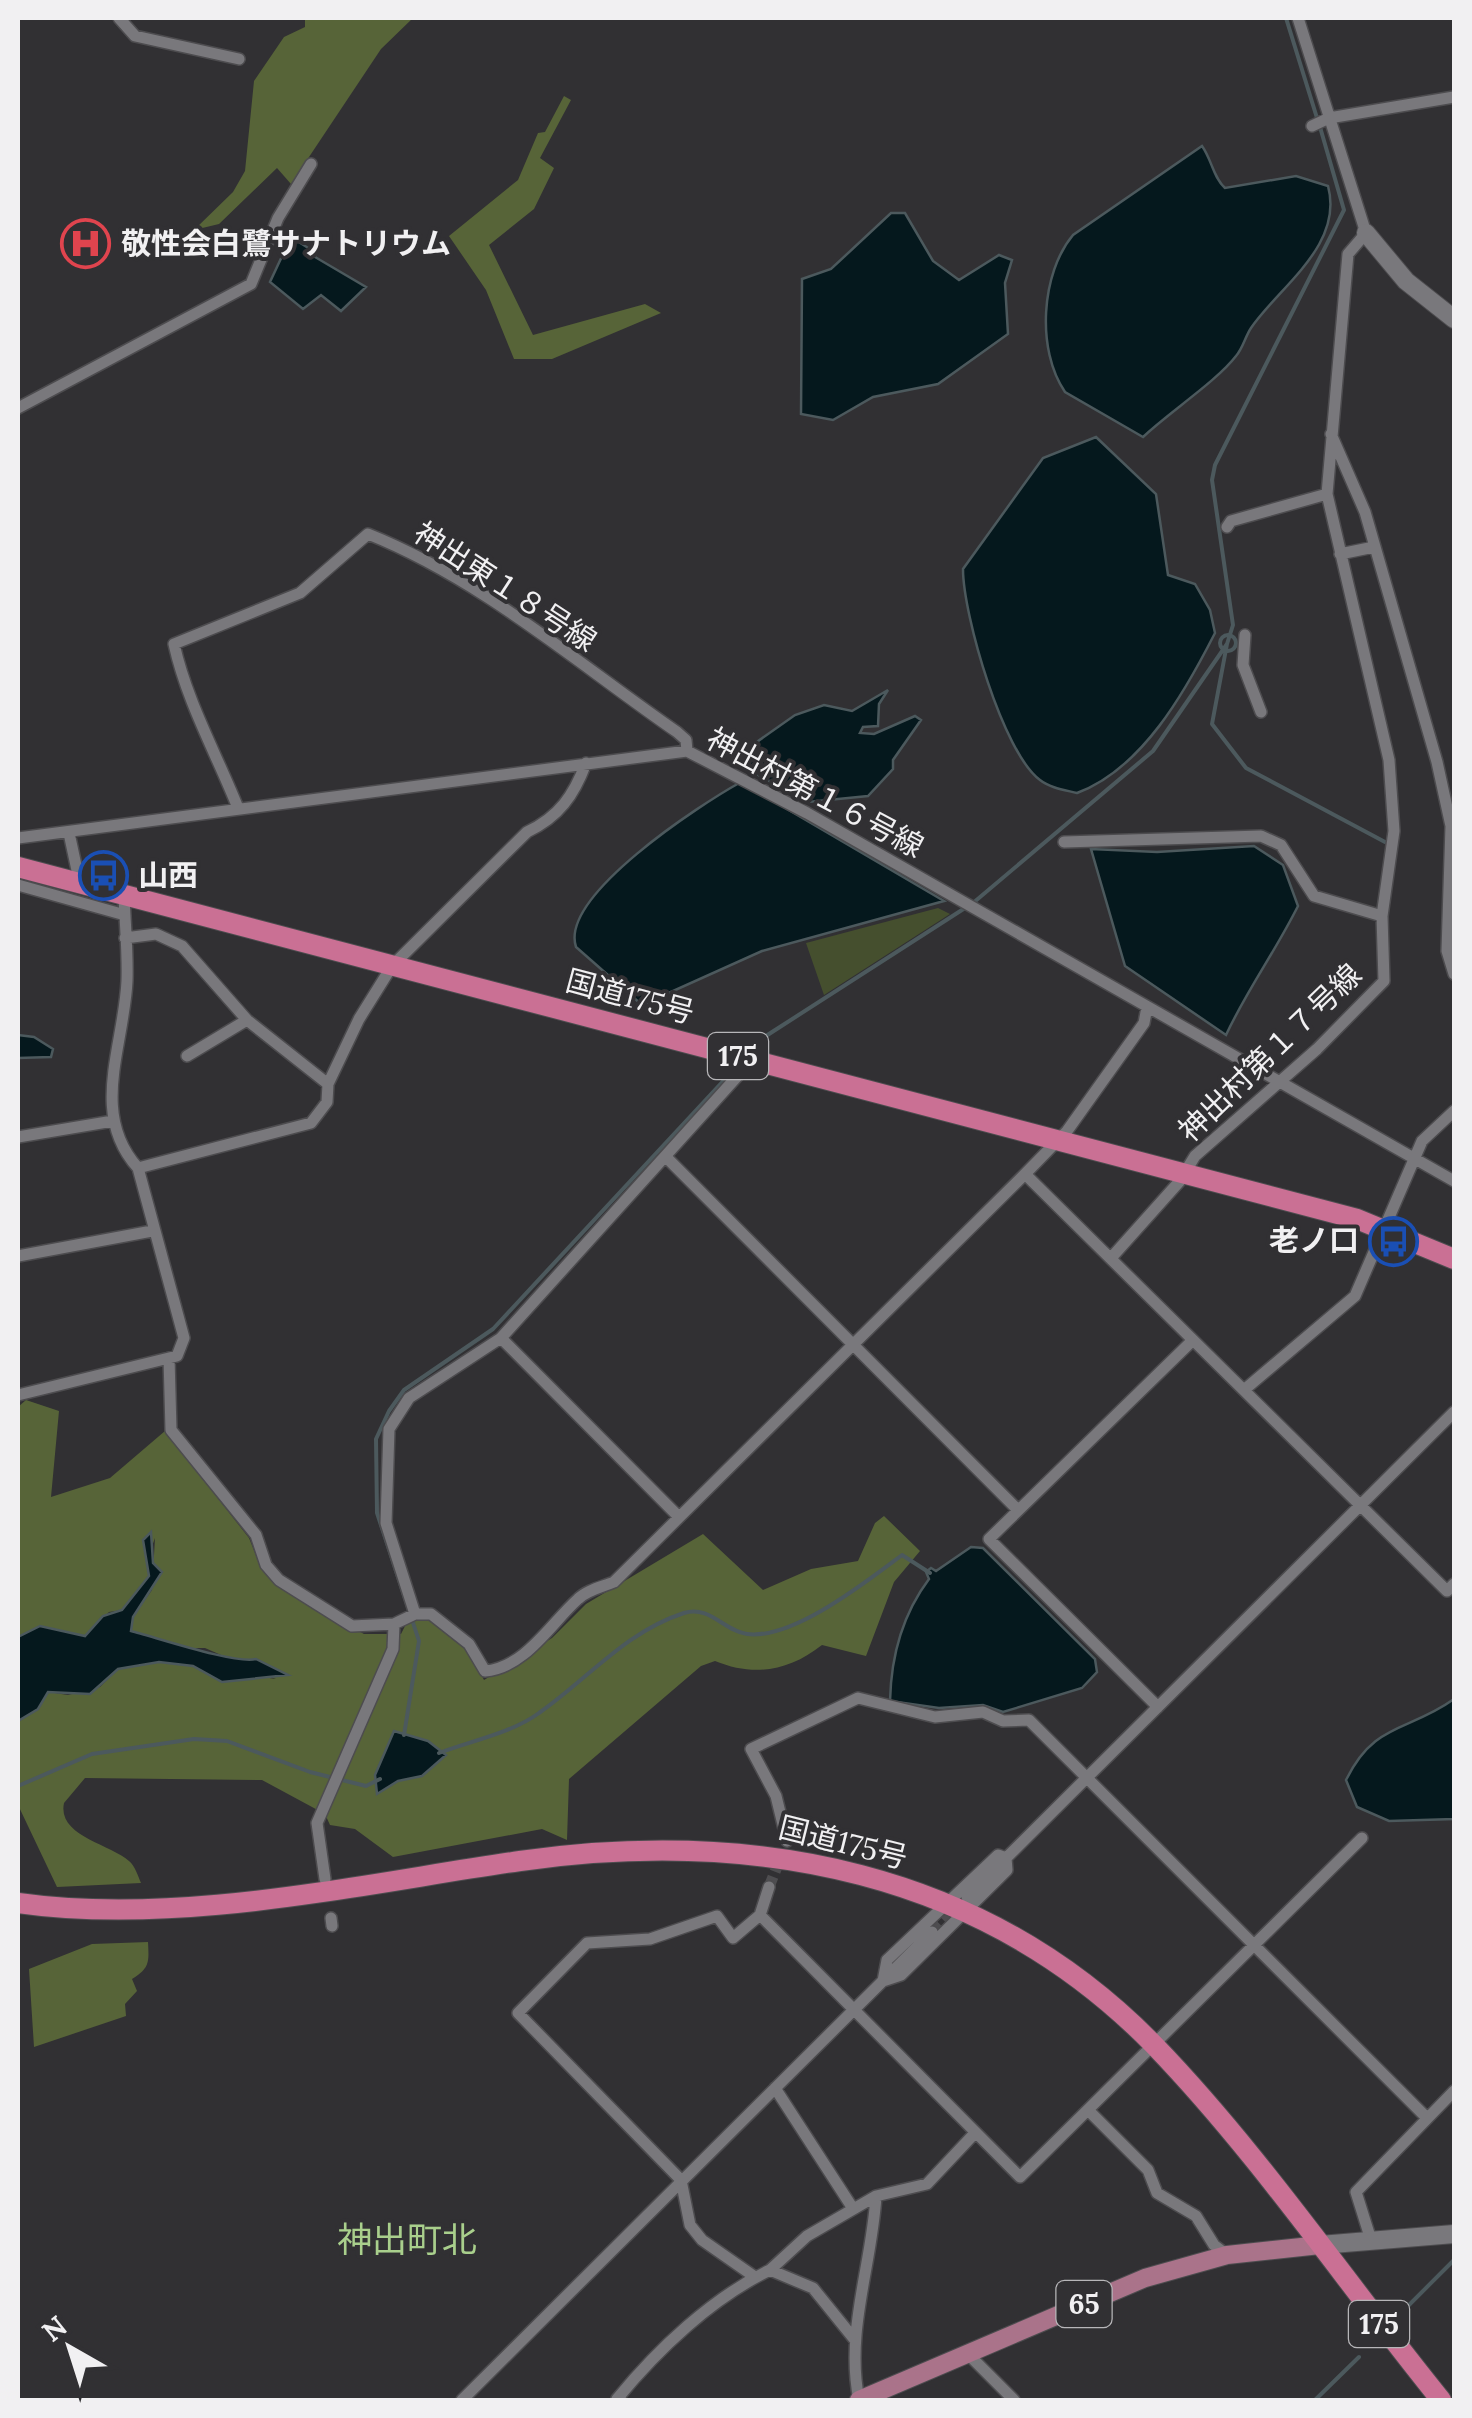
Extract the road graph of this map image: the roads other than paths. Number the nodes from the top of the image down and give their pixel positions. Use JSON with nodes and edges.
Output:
{"nodes":[{"id":1,"x":119,"y":18,"type":"edge"},
{"id":2,"x":1298,"y":18,"type":"edge"},
{"id":3,"x":239,"y":60,"type":"dead end"},
{"id":4,"x":1454,"y":96,"type":"edge"},
{"id":5,"x":1329,"y":118,"type":"junction"},
{"id":6,"x":1312,"y":126,"type":"dead end"},
{"id":7,"x":312,"y":164,"type":"dead end"},
{"id":8,"x":1366,"y":233,"type":"junction"},
{"id":9,"x":1454,"y":320,"type":"edge"},
{"id":10,"x":18,"y":408,"type":"edge"},
{"id":11,"x":1330,"y":434,"type":"junction"},
{"id":12,"x":1327,"y":494,"type":"junction"},
{"id":13,"x":1228,"y":527,"type":"dead end"},
{"id":14,"x":1374,"y":547,"type":"junction"},
{"id":15,"x":1340,"y":554,"type":"junction"},
{"id":16,"x":1245,"y":635,"type":"dead end"},
{"id":17,"x":1261,"y":712,"type":"dead end"},
{"id":18,"x":687,"y":751,"type":"junction"},
{"id":19,"x":586,"y":762,"type":"junction"},
{"id":20,"x":238,"y":808,"type":"junction"},
{"id":21,"x":69,"y":832,"type":"junction"},
{"id":22,"x":18,"y":838,"type":"edge"},
{"id":23,"x":1064,"y":842,"type":"dead end"},
{"id":24,"x":18,"y":867,"type":"edge"},
{"id":25,"x":80,"y":884,"type":"junction"},
{"id":26,"x":18,"y":885,"type":"edge"},
{"id":27,"x":124,"y":905,"type":"junction"},
{"id":28,"x":1382,"y":916,"type":"junction"},
{"id":29,"x":124,"y":938,"type":"junction"},
{"id":30,"x":392,"y":966,"type":"junction"},
{"id":31,"x":1454,"y":974,"type":"edge"},
{"id":32,"x":1146,"y":1007,"type":"junction"},
{"id":33,"x":247,"y":1020,"type":"junction"},
{"id":34,"x":187,"y":1056,"type":"dead end"},
{"id":35,"x":752,"y":1060,"type":"junction"},
{"id":36,"x":1276,"y":1082,"type":"junction"},
{"id":37,"x":328,"y":1084,"type":"junction"},
{"id":38,"x":1454,"y":1111,"type":"edge"},
{"id":39,"x":113,"y":1121,"type":"junction"},
{"id":40,"x":18,"y":1137,"type":"edge"},
{"id":41,"x":1056,"y":1141,"type":"junction"},
{"id":42,"x":666,"y":1157,"type":"junction"},
{"id":43,"x":1412,"y":1160,"type":"junction"},
{"id":44,"x":138,"y":1168,"type":"junction"},
{"id":45,"x":1185,"y":1172,"type":"junction"},
{"id":46,"x":1025,"y":1174,"type":"junction"},
{"id":47,"x":1454,"y":1182,"type":"edge"},
{"id":48,"x":1384,"y":1228,"type":"junction"},
{"id":49,"x":152,"y":1231,"type":"junction"},
{"id":50,"x":18,"y":1256,"type":"edge"},
{"id":51,"x":1111,"y":1258,"type":"junction"},
{"id":52,"x":1454,"y":1259,"type":"edge"},
{"id":53,"x":501,"y":1338,"type":"junction"},
{"id":54,"x":1193,"y":1340,"type":"junction"},
{"id":55,"x":852,"y":1344,"type":"junction"},
{"id":56,"x":168,"y":1358,"type":"junction"},
{"id":57,"x":1244,"y":1390,"type":"junction"},
{"id":58,"x":18,"y":1395,"type":"edge"},
{"id":59,"x":1454,"y":1412,"type":"edge"},
{"id":60,"x":1360,"y":1506,"type":"junction"},
{"id":61,"x":1018,"y":1510,"type":"junction"},
{"id":62,"x":678,"y":1516,"type":"junction"},
{"id":63,"x":1454,"y":1584,"type":"edge"},
{"id":64,"x":415,"y":1614,"type":"junction"},
{"id":65,"x":394,"y":1624,"type":"junction"},
{"id":66,"x":1158,"y":1707,"type":"junction"},
{"id":67,"x":1087,"y":1778,"type":"junction"},
{"id":68,"x":1362,"y":1838,"type":"dead end"},
{"id":69,"x":787,"y":1841,"type":"tunnel mouth"},
{"id":70,"x":1006,"y":1858,"type":"junction"},
{"id":71,"x":325,"y":1879,"type":"dead end"},
{"id":72,"x":769,"y":1887,"type":"tunnel mouth"},
{"id":73,"x":18,"y":1903,"type":"edge"},
{"id":74,"x":960,"y":1905,"type":"junction"},
{"id":75,"x":760,"y":1915,"type":"junction"},
{"id":76,"x":932,"y":1932,"type":"tunnel mouth"},
{"id":77,"x":1254,"y":1945,"type":"junction"},
{"id":78,"x":884,"y":1980,"type":"junction"},
{"id":79,"x":853,"y":2011,"type":"junction"},
{"id":80,"x":1154,"y":2045,"type":"junction"},
{"id":81,"x":775,"y":2088,"type":"junction"},
{"id":82,"x":1454,"y":2091,"type":"edge"},
{"id":83,"x":1088,"y":2110,"type":"junction"},
{"id":84,"x":1427,"y":2118,"type":"junction"},
{"id":85,"x":975,"y":2133,"type":"junction"},
{"id":86,"x":682,"y":2180,"type":"junction"},
{"id":87,"x":876,"y":2196,"type":"junction"},
{"id":88,"x":852,"y":2208,"type":"junction"},
{"id":89,"x":1454,"y":2234,"type":"edge"},
{"id":90,"x":1371,"y":2240,"type":"junction"},
{"id":91,"x":1320,"y":2245,"type":"junction"},
{"id":92,"x":1227,"y":2255,"type":"junction"},
{"id":93,"x":770,"y":2270,"type":"junction"},
{"id":94,"x":755,"y":2277,"type":"junction"},
{"id":95,"x":855,"y":2340,"type":"junction"},
{"id":96,"x":967,"y":2353,"type":"junction"},
{"id":97,"x":462,"y":2400,"type":"edge"},
{"id":98,"x":621,"y":2400,"type":"edge"},
{"id":99,"x":859,"y":2400,"type":"edge"},
{"id":100,"x":1014,"y":2400,"type":"edge"},
{"id":101,"x":1441,"y":2400,"type":"edge"}],
"edges":[{"from":1,"to":3,"type":"street"},
{"from":2,"to":5,"type":"street"},
{"from":4,"to":5,"type":"street"},
{"from":5,"to":6,"type":"street"},
{"from":5,"to":8,"type":"street"},
{"from":7,"to":10,"type":"street"},
{"from":8,"to":9,"type":"street"},
{"from":8,"to":11,"type":"street","name":"神出村第１７号線"},
{"from":11,"to":12,"type":"street","name":"神出村第１７号線"},
{"from":11,"to":14,"type":"street"},
{"from":12,"to":13,"type":"street"},
{"from":12,"to":15,"type":"street","name":"神出村第１７号線"},
{"from":14,"to":15,"type":"street"},
{"from":14,"to":31,"type":"street"},
{"from":15,"to":28,"type":"street","name":"神出村第１７号線"},
{"from":16,"to":17,"type":"street"},
{"from":18,"to":19,"type":"street","name":"神出村第１６号線"},
{"from":18,"to":20,"type":"street","name":"神出東１８号線"},
{"from":18,"to":32,"type":"street","name":"神出村第１６号線"},
{"from":19,"to":20,"type":"street","name":"神出村第１６号線"},
{"from":19,"to":30,"type":"street"},
{"from":20,"to":21,"type":"street","name":"神出村第１６号線"},
{"from":21,"to":22,"type":"street","name":"神出村第１６号線"},
{"from":21,"to":25,"type":"street"},
{"from":23,"to":28,"type":"street"},
{"from":24,"to":25,"type":"highway","name":"国道175号","number":"175"},
{"from":25,"to":27,"type":"highway","name":"国道175号","number":"175"},
{"from":26,"to":27,"type":"street"},
{"from":27,"to":29,"type":"street"},
{"from":27,"to":30,"type":"highway","name":"国道175号","number":"175"},
{"from":28,"to":36,"type":"street","name":"神出村第１７号線"},
{"from":29,"to":33,"type":"street"},
{"from":29,"to":39,"type":"street"},
{"from":30,"to":35,"type":"highway","name":"国道175号","number":"175"},
{"from":30,"to":37,"type":"street"},
{"from":32,"to":36,"type":"street","name":"神出村第１６号線"},
{"from":32,"to":41,"type":"street"},
{"from":33,"to":34,"type":"street"},
{"from":33,"to":37,"type":"street"},
{"from":35,"to":41,"type":"highway","name":"国道175号","number":"175"},
{"from":35,"to":42,"type":"street"},
{"from":36,"to":43,"type":"street","name":"神出村第１６号線"},
{"from":36,"to":45,"type":"street","name":"神出村第１７号線"},
{"from":37,"to":44,"type":"street"},
{"from":38,"to":43,"type":"street"},
{"from":39,"to":40,"type":"street"},
{"from":39,"to":44,"type":"street"},
{"from":41,"to":45,"type":"highway","name":"国道175号","number":"175"},
{"from":41,"to":46,"type":"street"},
{"from":42,"to":53,"type":"street"},
{"from":42,"to":55,"type":"street"},
{"from":43,"to":47,"type":"street","name":"神出村第１６号線"},
{"from":43,"to":48,"type":"street"},
{"from":44,"to":49,"type":"street"},
{"from":45,"to":48,"type":"highway","name":"国道175号","number":"175"},
{"from":45,"to":51,"type":"street","name":"神出村第１７号線"},
{"from":46,"to":51,"type":"street"},
{"from":46,"to":55,"type":"street"},
{"from":48,"to":52,"type":"highway","name":"国道175号","number":"175"},
{"from":48,"to":57,"type":"street"},
{"from":49,"to":50,"type":"street"},
{"from":49,"to":56,"type":"street"},
{"from":51,"to":54,"type":"street"},
{"from":53,"to":62,"type":"street"},
{"from":53,"to":64,"type":"street"},
{"from":54,"to":57,"type":"street"},
{"from":54,"to":61,"type":"street"},
{"from":55,"to":61,"type":"street"},
{"from":55,"to":62,"type":"street"},
{"from":56,"to":58,"type":"street"},
{"from":56,"to":65,"type":"street"},
{"from":57,"to":60,"type":"street"},
{"from":59,"to":60,"type":"street"},
{"from":60,"to":63,"type":"street"},
{"from":60,"to":66,"type":"street"},
{"from":61,"to":66,"type":"street"},
{"from":62,"to":64,"type":"street"},
{"from":64,"to":65,"type":"street"},
{"from":65,"to":71,"type":"street"},
{"from":66,"to":67,"type":"street"},
{"from":67,"to":69,"type":"street"},
{"from":67,"to":70,"type":"street"},
{"from":67,"to":77,"type":"street"},
{"from":68,"to":77,"type":"street"},
{"from":70,"to":74,"type":"street"},
{"from":70,"to":74,"type":"street"},
{"from":72,"to":75,"type":"street"},
{"from":73,"to":74,"type":"highway","name":"国道175号","number":"175"},
{"from":74,"to":78,"type":"street"},
{"from":74,"to":78,"type":"street"},
{"from":74,"to":80,"type":"highway","name":"国道175号","number":"175"},
{"from":75,"to":79,"type":"street"},
{"from":75,"to":86,"type":"street"},
{"from":76,"to":78,"type":"street"},
{"from":77,"to":80,"type":"street"},
{"from":77,"to":84,"type":"street"},
{"from":78,"to":79,"type":"street"},
{"from":79,"to":81,"type":"street"},
{"from":79,"to":85,"type":"street"},
{"from":80,"to":83,"type":"street"},
{"from":80,"to":91,"type":"highway","name":"国道175号","number":"175"},
{"from":81,"to":86,"type":"street"},
{"from":81,"to":88,"type":"street"},
{"from":82,"to":84,"type":"street"},
{"from":83,"to":85,"type":"street"},
{"from":83,"to":92,"type":"street"},
{"from":84,"to":90,"type":"street"},
{"from":85,"to":87,"type":"street"},
{"from":86,"to":94,"type":"street"},
{"from":86,"to":97,"type":"street"},
{"from":87,"to":88,"type":"street"},
{"from":87,"to":95,"type":"street"},
{"from":88,"to":93,"type":"street"},
{"from":89,"to":90,"type":"street"},
{"from":90,"to":91,"type":"street"},
{"from":91,"to":92,"type":"main road","number":"65"},
{"from":91,"to":101,"type":"highway","name":"国道175号","number":"175"},
{"from":92,"to":96,"type":"main road","number":"65"},
{"from":93,"to":94,"type":"street"},
{"from":93,"to":95,"type":"street"},
{"from":94,"to":98,"type":"street"},
{"from":95,"to":99,"type":"street"},
{"from":96,"to":99,"type":"main road","number":"65"},
{"from":96,"to":100,"type":"street"}]}
